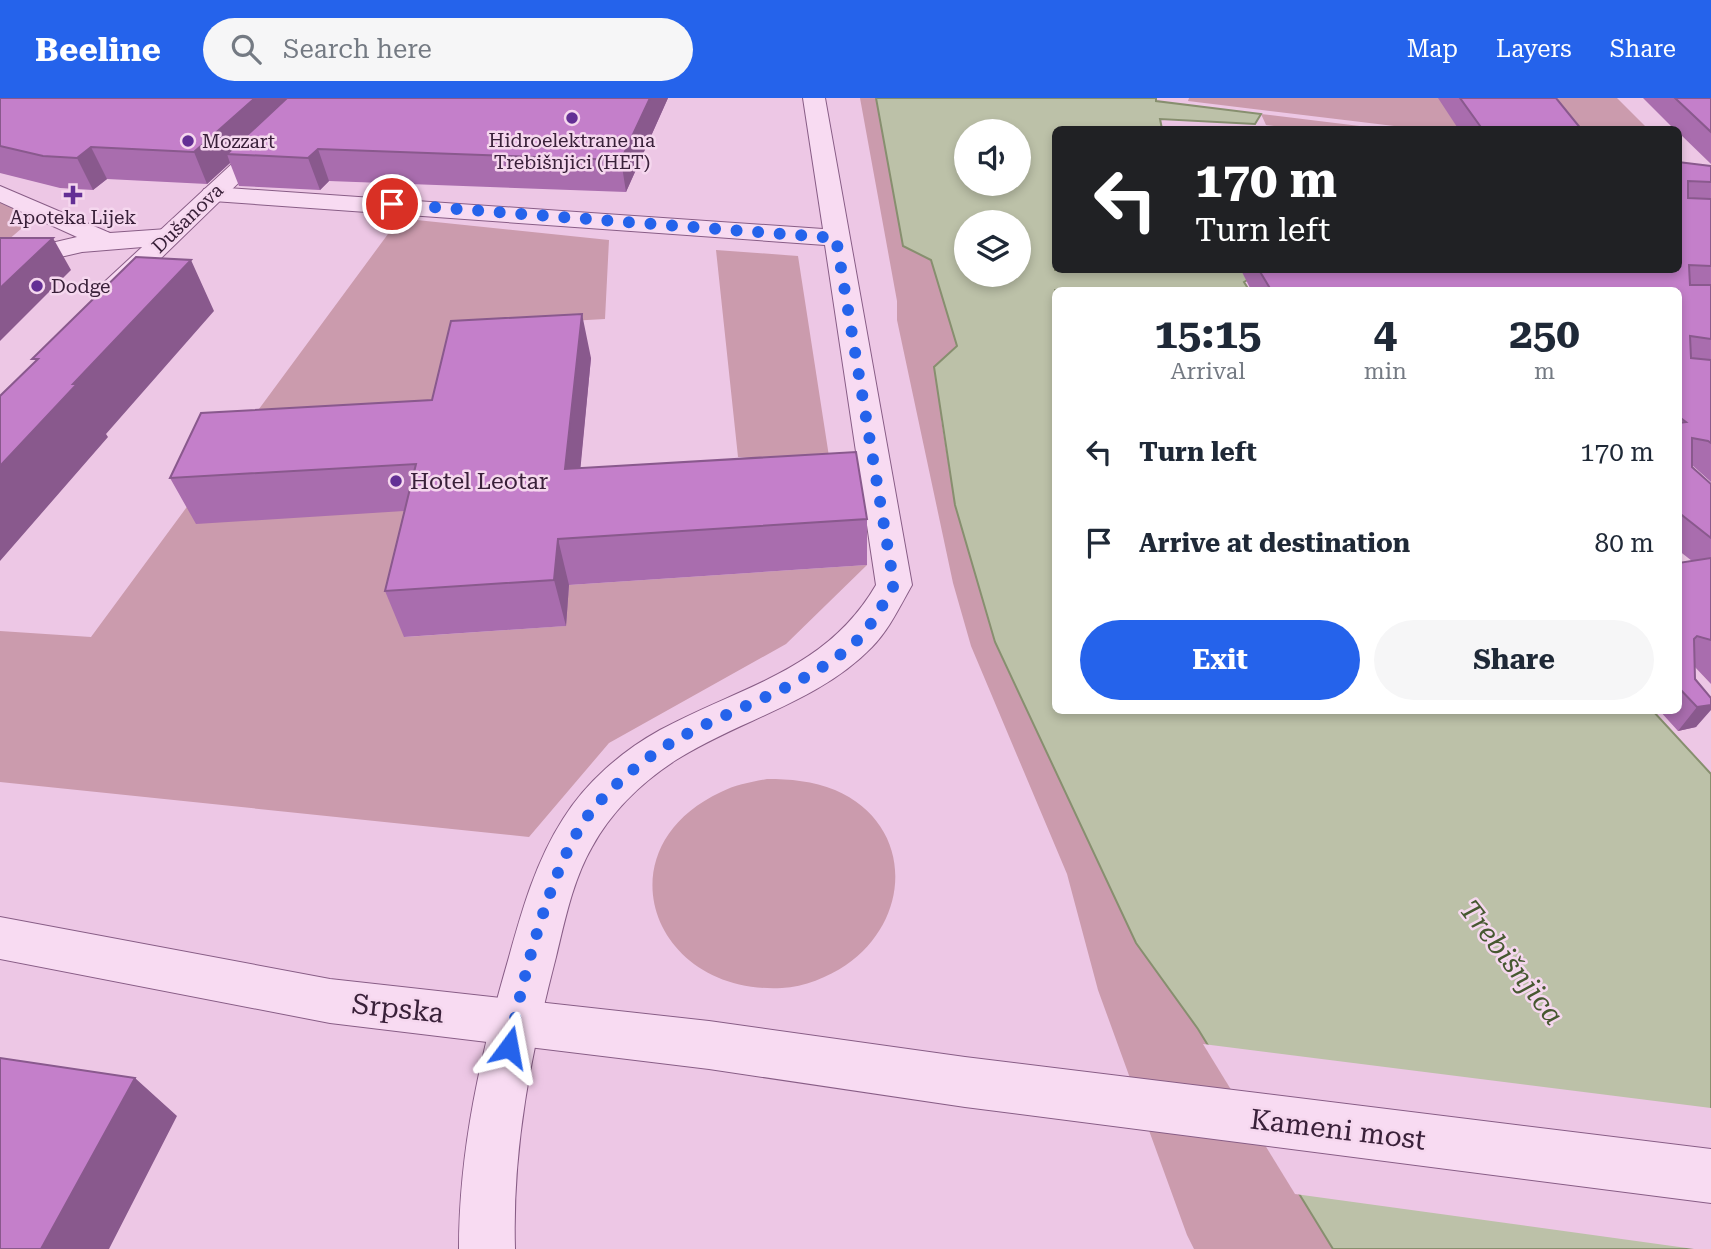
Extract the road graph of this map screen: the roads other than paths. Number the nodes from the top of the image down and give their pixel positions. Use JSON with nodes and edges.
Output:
{"nodes":[{"id":1,"x":316,"y":98,"type":"edge"},
{"id":2,"x":814,"y":98,"type":"edge"},
{"id":3,"x":0,"y":193,"type":"edge"},
{"id":4,"x":213,"y":194,"type":"junction"},
{"id":5,"x":167,"y":237,"type":"junction"},
{"id":6,"x":836,"y":238,"type":"junction"},
{"id":7,"x":104,"y":240,"type":"junction"},
{"id":8,"x":0,"y":263,"type":"edge"},
{"id":9,"x":87,"y":314,"type":"edge"},
{"id":10,"x":0,"y":938,"type":"edge"},
{"id":11,"x":514,"y":1020,"type":"junction"},
{"id":12,"x":965,"y":1082,"type":"joint"},
{"id":13,"x":1711,"y":1177,"type":"edge"},
{"id":14,"x":486,"y":1249,"type":"edge"}],
"edges":[{"from":1,"to":4,"type":"street","name":"Dušanova"},
{"from":2,"to":6,"type":"street"},
{"from":3,"to":7,"type":"street"},
{"from":4,"to":5,"type":"street","name":"Dušanova"},
{"from":4,"to":6,"type":"street"},
{"from":5,"to":7,"type":"street"},
{"from":5,"to":9,"type":"street","name":"Dušanova"},
{"from":6,"to":11,"type":"street"},
{"from":7,"to":8,"type":"street"},
{"from":10,"to":11,"type":"street","name":"Srpska"},
{"from":11,"to":12,"type":"street","name":"Srpska"},
{"from":11,"to":14,"type":"street"},
{"from":12,"to":13,"type":"street","name":"Kameni most"}]}
